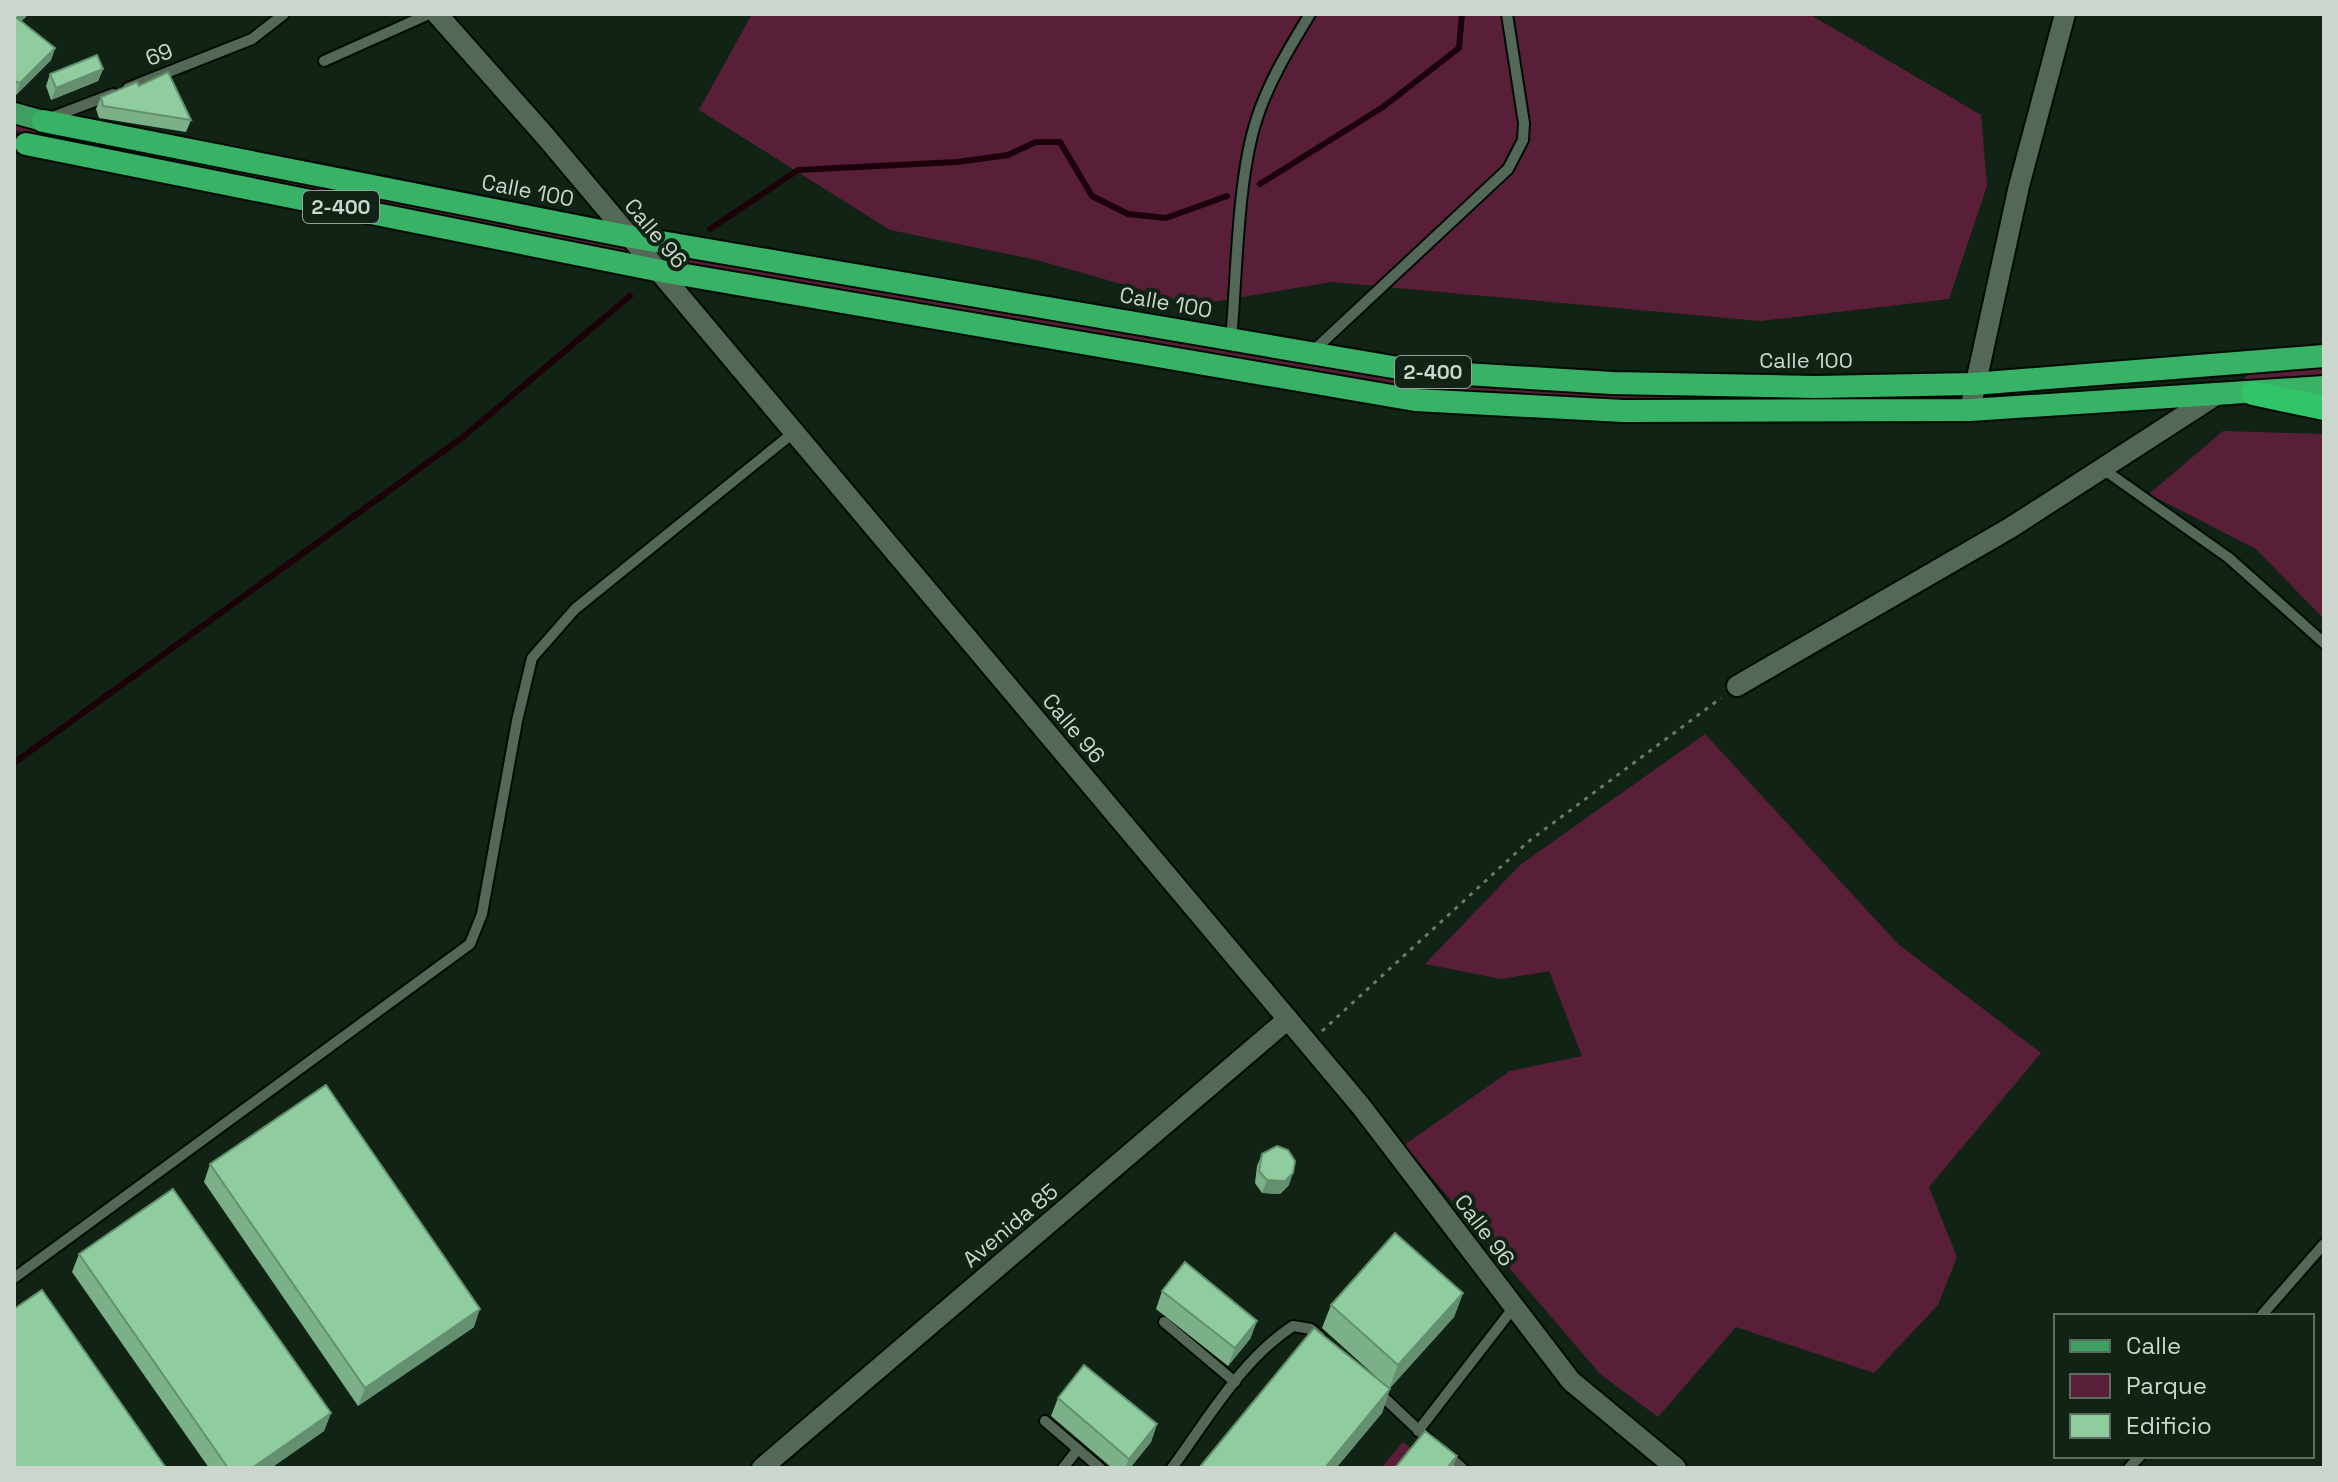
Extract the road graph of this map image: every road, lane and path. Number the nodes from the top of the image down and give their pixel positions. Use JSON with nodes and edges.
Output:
{"nodes":[{"id":1,"x":284,"y":14,"type":"edge"},
{"id":2,"x":429,"y":14,"type":"edge"},
{"id":3,"x":437,"y":14,"type":"edge"},
{"id":4,"x":1310,"y":14,"type":"edge"},
{"id":5,"x":1507,"y":14,"type":"edge"},
{"id":6,"x":2065,"y":14,"type":"edge"},
{"id":7,"x":324,"y":61,"type":"dead end"},
{"id":8,"x":14,"y":113,"type":"edge"},
{"id":9,"x":43,"y":121,"type":"junction"},
{"id":10,"x":20,"y":142,"type":"edge"},
{"id":11,"x":626,"y":236,"type":"junction"},
{"id":12,"x":656,"y":270,"type":"junction"},
{"id":13,"x":1231,"y":340,"type":"junction"},
{"id":14,"x":1311,"y":353,"type":"junction"},
{"id":15,"x":2324,"y":356,"type":"edge"},
{"id":16,"x":1973,"y":384,"type":"junction"},
{"id":17,"x":2324,"y":387,"type":"edge"},
{"id":18,"x":2253,"y":393,"type":"junction"},
{"id":19,"x":2216,"y":395,"type":"junction"},
{"id":20,"x":2324,"y":408,"type":"edge"},
{"id":21,"x":1970,"y":410,"type":"junction"},
{"id":22,"x":793,"y":433,"type":"junction"},
{"id":23,"x":2103,"y":469,"type":"junction"},
{"id":24,"x":2324,"y":643,"type":"edge"},
{"id":25,"x":1737,"y":686,"type":"joint"},
{"id":26,"x":1288,"y":1019,"type":"junction"},
{"id":27,"x":1308,"y":1043,"type":"junction"},
{"id":28,"x":2324,"y":1244,"type":"edge"},
{"id":29,"x":14,"y":1278,"type":"edge"},
{"id":30,"x":1514,"y":1307,"type":"junction"},
{"id":31,"x":2263,"y":1314,"type":"edge"},
{"id":32,"x":1164,"y":1322,"type":"dead end"},
{"id":33,"x":1332,"y":1349,"type":"edge"},
{"id":34,"x":1364,"y":1380,"type":"edge"},
{"id":35,"x":1235,"y":1382,"type":"junction"},
{"id":36,"x":1045,"y":1421,"type":"dead end"},
{"id":37,"x":1418,"y":1431,"type":"junction"},
{"id":38,"x":1078,"y":1449,"type":"junction"},
{"id":39,"x":762,"y":1468,"type":"edge"},
{"id":40,"x":1063,"y":1468,"type":"edge"},
{"id":41,"x":1100,"y":1468,"type":"edge"},
{"id":42,"x":1172,"y":1468,"type":"edge"},
{"id":43,"x":1462,"y":1468,"type":"edge"},
{"id":44,"x":1676,"y":1468,"type":"edge"}],
"edges":[{"from":1,"to":9,"type":"lane","name":"69"},
{"from":2,"to":7,"type":"lane"},
{"from":3,"to":11,"type":"street","name":"Calle 96"},
{"from":4,"to":13,"type":"lane"},
{"from":5,"to":14,"type":"lane"},
{"from":6,"to":16,"type":"street"},
{"from":8,"to":9,"type":"main road","name":"Calle 100","number":"2-400"},
{"from":9,"to":11,"type":"highway","name":"Calle 100","number":"2-400"},
{"from":10,"to":12,"type":"highway","number":"2-400"},
{"from":11,"to":12,"type":"street","name":"Calle 96"},
{"from":11,"to":13,"type":"highway","name":"Calle 100","number":"2-400"},
{"from":12,"to":21,"type":"highway","number":"2-400"},
{"from":12,"to":22,"type":"street","name":"Calle 96"},
{"from":13,"to":14,"type":"highway","name":"Calle 100","number":"2-400"},
{"from":14,"to":16,"type":"highway","name":"Calle 100","number":"2-400"},
{"from":15,"to":16,"type":"highway","name":"Calle 100","number":"2-400"},
{"from":16,"to":21,"type":"street"},
{"from":17,"to":18,"type":"highway"},
{"from":18,"to":19,"type":"highway"},
{"from":18,"to":20,"type":"highway"},
{"from":19,"to":21,"type":"highway","number":"2-400"},
{"from":19,"to":23,"type":"street"},
{"from":22,"to":26,"type":"street","name":"Calle 96"},
{"from":22,"to":29,"type":"lane"},
{"from":23,"to":24,"type":"lane"},
{"from":23,"to":25,"type":"street"},
{"from":25,"to":27,"type":"path"},
{"from":26,"to":27,"type":"street","name":"Calle 96"},
{"from":26,"to":39,"type":"street","name":"Avenida 85"},
{"from":27,"to":30,"type":"street","name":"Calle 96"},
{"from":28,"to":31,"type":"lane"},
{"from":30,"to":37,"type":"lane"},
{"from":30,"to":44,"type":"street","name":"Calle 96"},
{"from":32,"to":35,"type":"lane"},
{"from":33,"to":35,"type":"lane"},
{"from":34,"to":37,"type":"lane"},
{"from":35,"to":42,"type":"lane"},
{"from":36,"to":38,"type":"lane"},
{"from":37,"to":43,"type":"lane"},
{"from":38,"to":40,"type":"lane"},
{"from":38,"to":41,"type":"lane"}]}
